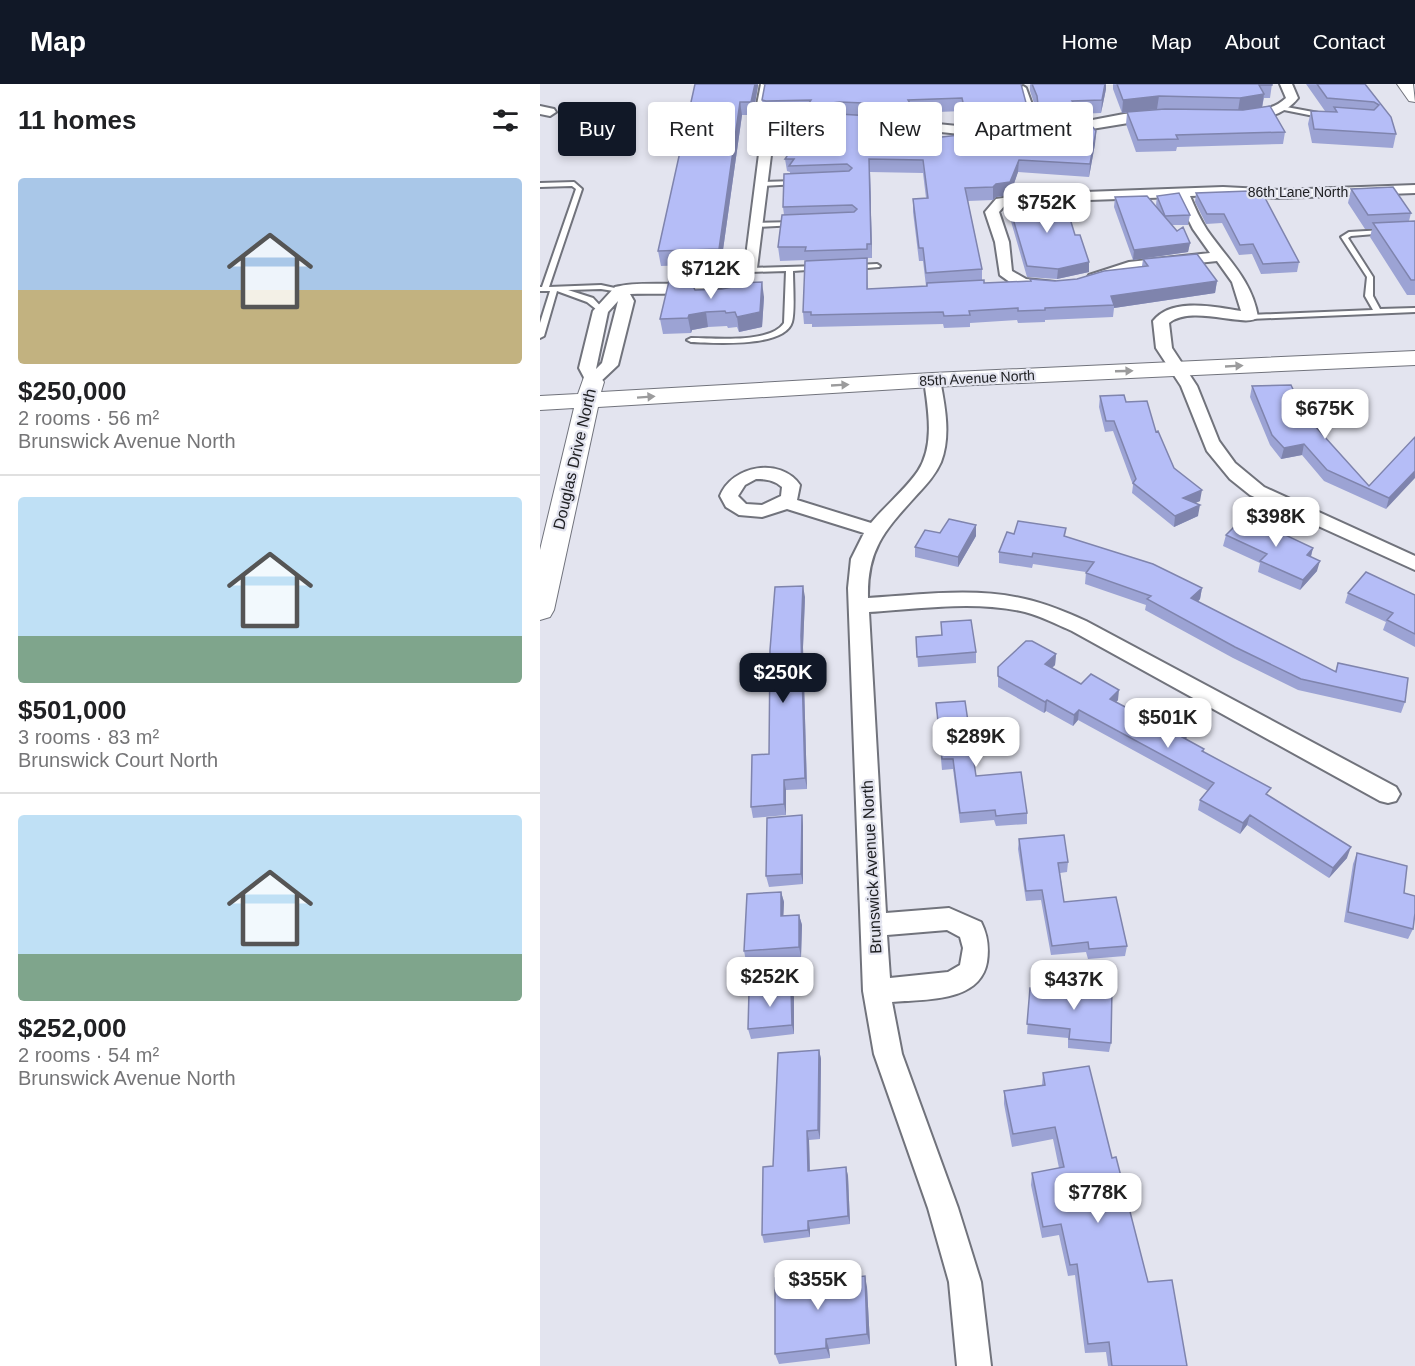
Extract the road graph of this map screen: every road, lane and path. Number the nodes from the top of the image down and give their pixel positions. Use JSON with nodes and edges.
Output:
{"nodes":[{"id":1,"x":1286,"y":84,"type":"edge"},
{"id":2,"x":1405,"y":84,"type":"edge"},
{"id":3,"x":763,"y":85,"type":"edge"},
{"id":4,"x":1023,"y":88,"type":"edge"},
{"id":5,"x":1415,"y":97,"type":"edge"},
{"id":6,"x":760,"y":102,"type":"edge"},
{"id":7,"x":1028,"y":102,"type":"edge"},
{"id":8,"x":1281,"y":108,"type":"junction"},
{"id":9,"x":1173,"y":114,"type":"edge"},
{"id":10,"x":1230,"y":115,"type":"edge"},
{"id":11,"x":1328,"y":116,"type":"edge"},
{"id":12,"x":1093,"y":123,"type":"edge"},
{"id":13,"x":765,"y":156,"type":"edge"},
{"id":14,"x":804,"y":183,"type":"edge"},
{"id":15,"x":761,"y":184,"type":"junction"},
{"id":16,"x":540,"y":185,"type":"edge"},
{"id":17,"x":1415,"y":189,"type":"edge"},
{"id":18,"x":1182,"y":193,"type":"junction"},
{"id":19,"x":799,"y":224,"type":"edge"},
{"id":20,"x":756,"y":225,"type":"junction"},
{"id":21,"x":1396,"y":232,"type":"edge"},
{"id":22,"x":1221,"y":256,"type":"junction"},
{"id":23,"x":877,"y":266,"type":"dead end"},
{"id":24,"x":845,"y":267,"type":"edge"},
{"id":25,"x":823,"y":268,"type":"edge"},
{"id":26,"x":790,"y":269,"type":"junction"},
{"id":27,"x":750,"y":270,"type":"junction"},
{"id":28,"x":1014,"y":280,"type":"junction"},
{"id":29,"x":1084,"y":282,"type":"edge"},
{"id":30,"x":999,"y":284,"type":"edge"},
{"id":31,"x":1065,"y":284,"type":"edge"},
{"id":32,"x":546,"y":288,"type":"edge"},
{"id":33,"x":620,"y":290,"type":"junction"},
{"id":34,"x":1415,"y":310,"type":"edge"},
{"id":35,"x":601,"y":311,"type":"junction"},
{"id":36,"x":1378,"y":312,"type":"junction"},
{"id":37,"x":1250,"y":317,"type":"junction"},
{"id":38,"x":540,"y":336,"type":"edge"},
{"id":39,"x":1415,"y":338,"type":"edge"},
{"id":40,"x":691,"y":340,"type":"dead end"},
{"id":41,"x":1162,"y":349,"type":"junction"},
{"id":42,"x":1415,"y":358,"type":"edge"},
{"id":43,"x":1350,"y":361,"type":"junction"},
{"id":44,"x":1415,"y":365,"type":"edge"},
{"id":45,"x":1176,"y":369,"type":"junction"},
{"id":46,"x":932,"y":380,"type":"junction"},
{"id":47,"x":540,"y":382,"type":"edge"},
{"id":48,"x":590,"y":389,"type":"junction"},
{"id":49,"x":540,"y":403,"type":"edge"},
{"id":50,"x":785,"y":502,"type":"dead end"},
{"id":51,"x":874,"y":530,"type":"junction"},
{"id":52,"x":1414,"y":562,"type":"edge"},
{"id":53,"x":858,"y":606,"type":"junction"},
{"id":54,"x":540,"y":609,"type":"edge"},
{"id":55,"x":1388,"y":794,"type":"dead end"},
{"id":56,"x":873,"y":925,"type":"junction"},
{"id":57,"x":877,"y":991,"type":"junction"},
{"id":58,"x":974,"y":1366,"type":"edge"}],
"edges":[{"from":1,"to":8,"type":"street"},
{"from":2,"to":5,"type":"main road"},
{"from":3,"to":6,"type":"lane"},
{"from":4,"to":7,"type":"lane"},
{"from":8,"to":10,"type":"street"},
{"from":8,"to":11,"type":"lane"},
{"from":9,"to":12,"type":"street"},
{"from":13,"to":15,"type":"street"},
{"from":14,"to":15,"type":"lane"},
{"from":15,"to":20,"type":"street"},
{"from":16,"to":32,"type":"lane"},
{"from":17,"to":18,"type":"street","name":"86th Lane North"},
{"from":18,"to":22,"type":"street"},
{"from":18,"to":28,"type":"street","name":"86th Lane North"},
{"from":19,"to":20,"type":"lane"},
{"from":20,"to":27,"type":"street"},
{"from":21,"to":36,"type":"lane"},
{"from":22,"to":29,"type":"street"},
{"from":22,"to":37,"type":"street"},
{"from":23,"to":24,"type":"lane"},
{"from":25,"to":26,"type":"lane"},
{"from":26,"to":27,"type":"lane"},
{"from":26,"to":40,"type":"lane"},
{"from":27,"to":33,"type":"street"},
{"from":28,"to":30,"type":"lane"},
{"from":28,"to":31,"type":"street"},
{"from":32,"to":33,"type":"lane"},
{"from":32,"to":35,"type":"lane"},
{"from":32,"to":38,"type":"lane"},
{"from":33,"to":35,"type":"street","name":"Douglas Drive North"},
{"from":33,"to":48,"type":"street","name":"Douglas Drive North"},
{"from":34,"to":36,"type":"lane"},
{"from":35,"to":48,"type":"street","name":"Douglas Drive North"},
{"from":36,"to":37,"type":"lane"},
{"from":37,"to":41,"type":"street"},
{"from":39,"to":41,"type":"main road","name":"85th Avenue North"},
{"from":41,"to":45,"type":"street"},
{"from":41,"to":48,"type":"main road","name":"85th Avenue North"},
{"from":42,"to":43,"type":"main road","name":"85th Avenue North"},
{"from":43,"to":44,"type":"main road"},
{"from":45,"to":43,"type":"main road","name":"85th Avenue North","one_way":true},
{"from":46,"to":45,"type":"main road","name":"85th Avenue North","one_way":true},
{"from":45,"to":52,"type":"street"},
{"from":48,"to":46,"type":"main road","name":"85th Avenue North","one_way":true},
{"from":46,"to":51,"type":"street","name":"Brunswick Avenue North"},
{"from":47,"to":48,"type":"main road","name":"85th Avenue North"},
{"from":48,"to":49,"type":"main road","name":"85th Avenue North"},
{"from":48,"to":54,"type":"main road","name":"Douglas Drive North"},
{"from":50,"to":51,"type":"street"},
{"from":51,"to":53,"type":"street","name":"Brunswick Avenue North"},
{"from":53,"to":55,"type":"street"},
{"from":53,"to":56,"type":"street","name":"Brunswick Avenue North"},
{"from":56,"to":57,"type":"street","name":"Brunswick Avenue North"},
{"from":56,"to":57,"type":"street"},
{"from":57,"to":58,"type":"street","name":"Brunswick Avenue North"}]}
